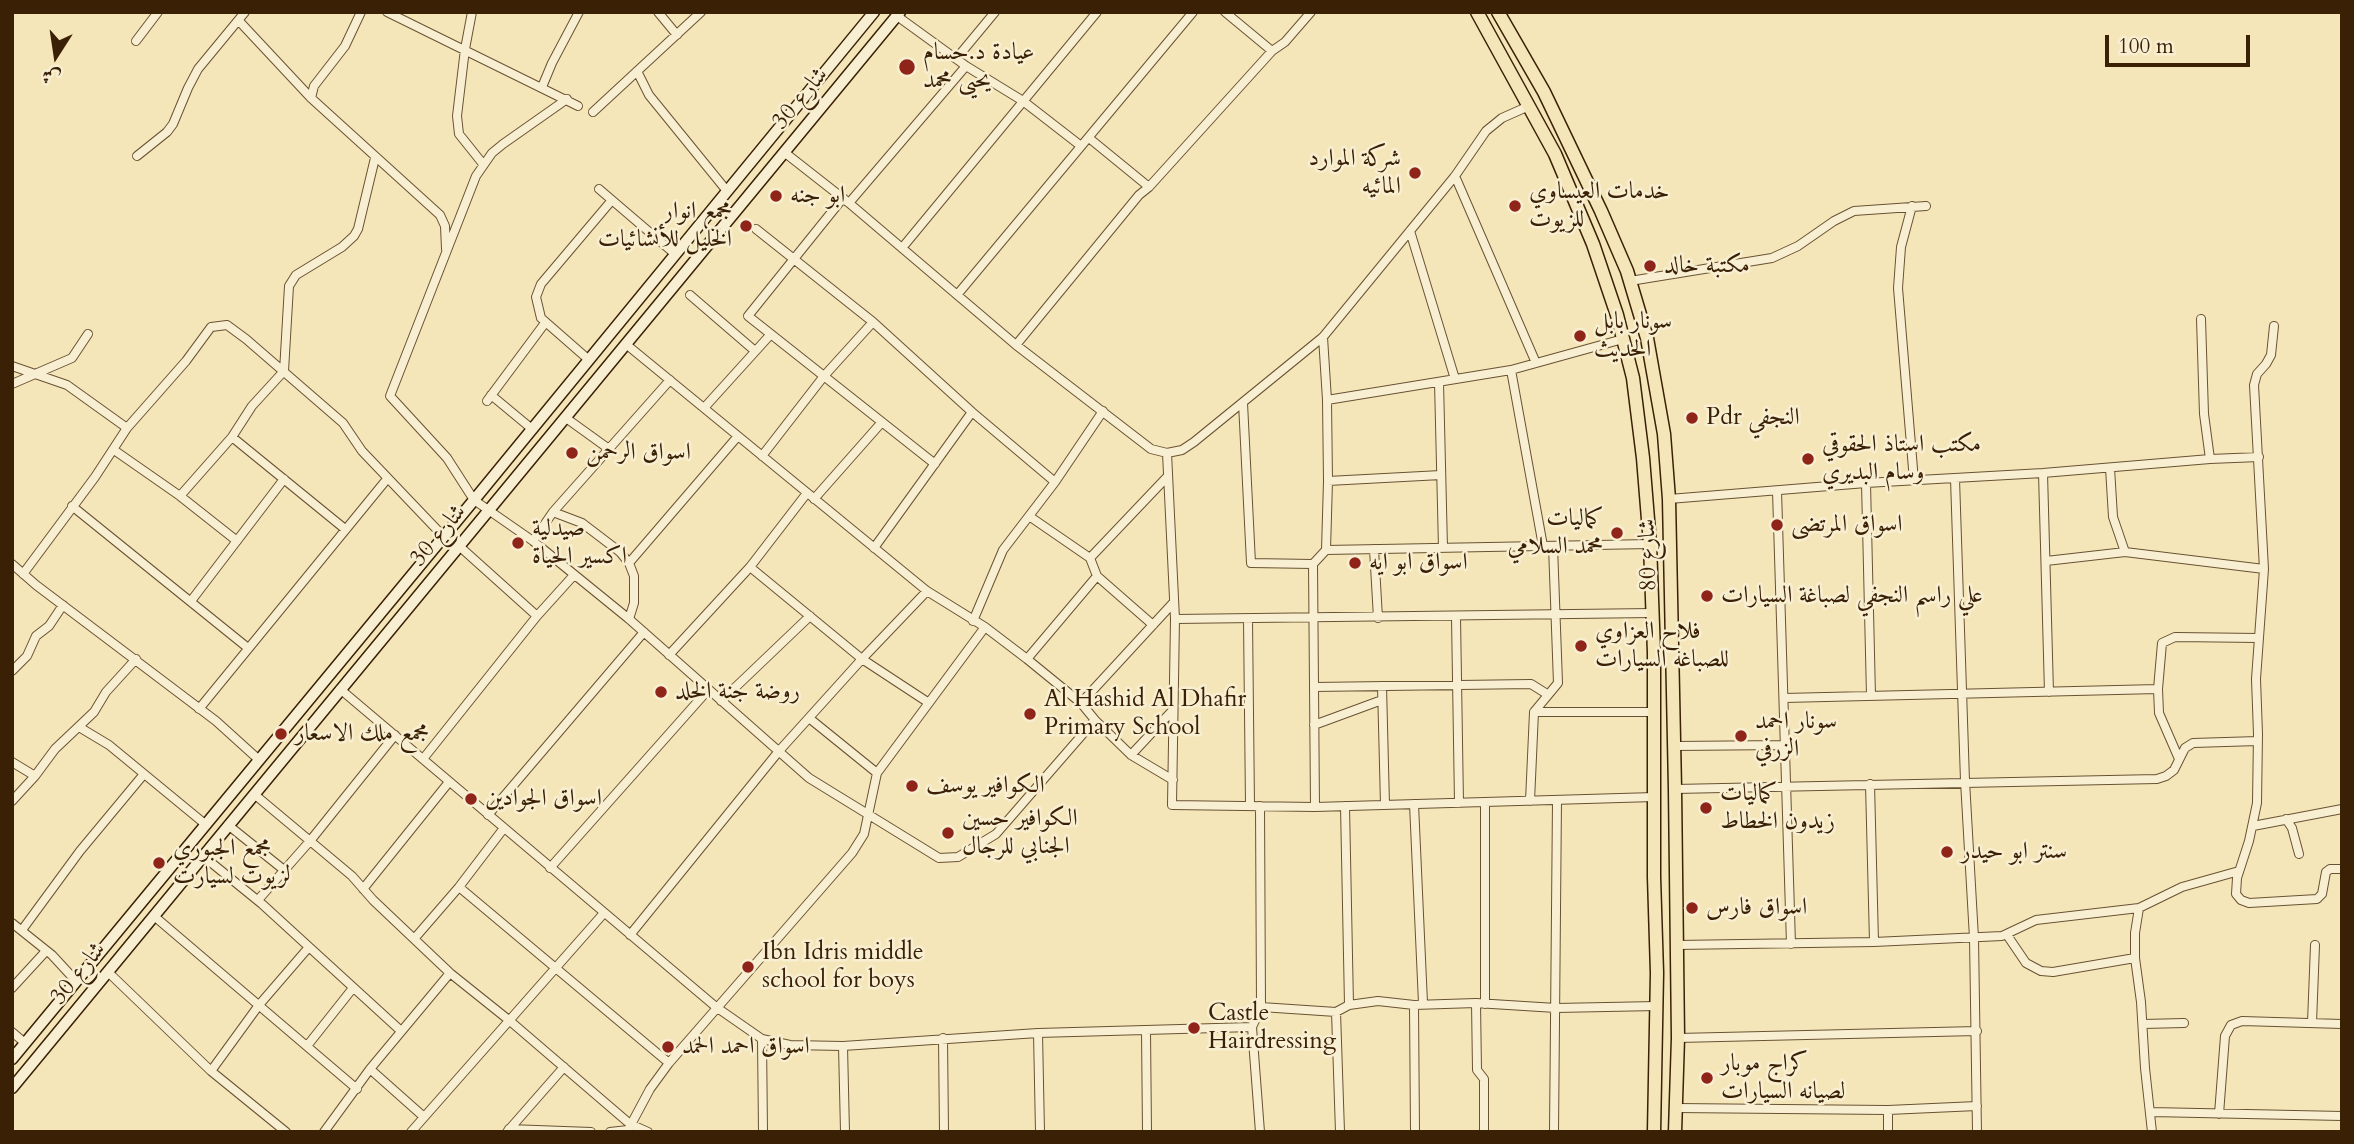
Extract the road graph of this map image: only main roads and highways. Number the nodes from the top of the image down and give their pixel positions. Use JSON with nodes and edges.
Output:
{"nodes":[{"id":1,"x":1477,"y":12,"type":"edge"},
{"id":2,"x":1499,"y":12,"type":"edge"},
{"id":3,"x":1677,"y":920,"type":"junction"},
{"id":4,"x":1656,"y":921,"type":"junction"},
{"id":5,"x":1677,"y":970,"type":"junction"},
{"id":6,"x":1657,"y":973,"type":"junction"},
{"id":7,"x":1654,"y":1132,"type":"edge"},
{"id":8,"x":1675,"y":1132,"type":"edge"}],
"edges":[{"from":1,"to":4,"type":"main road","name":"شارع 80"},
{"from":2,"to":3,"type":"main road","name":"شارع 80"},
{"from":3,"to":4,"type":"main road"},
{"from":3,"to":5,"type":"main road","name":"شارع 80"},
{"from":4,"to":6,"type":"main road","name":"شارع 80"},
{"from":5,"to":6,"type":"main road"},
{"from":5,"to":8,"type":"main road","name":"شارع 80"},
{"from":6,"to":7,"type":"main road","name":"شارع 80"}]}
